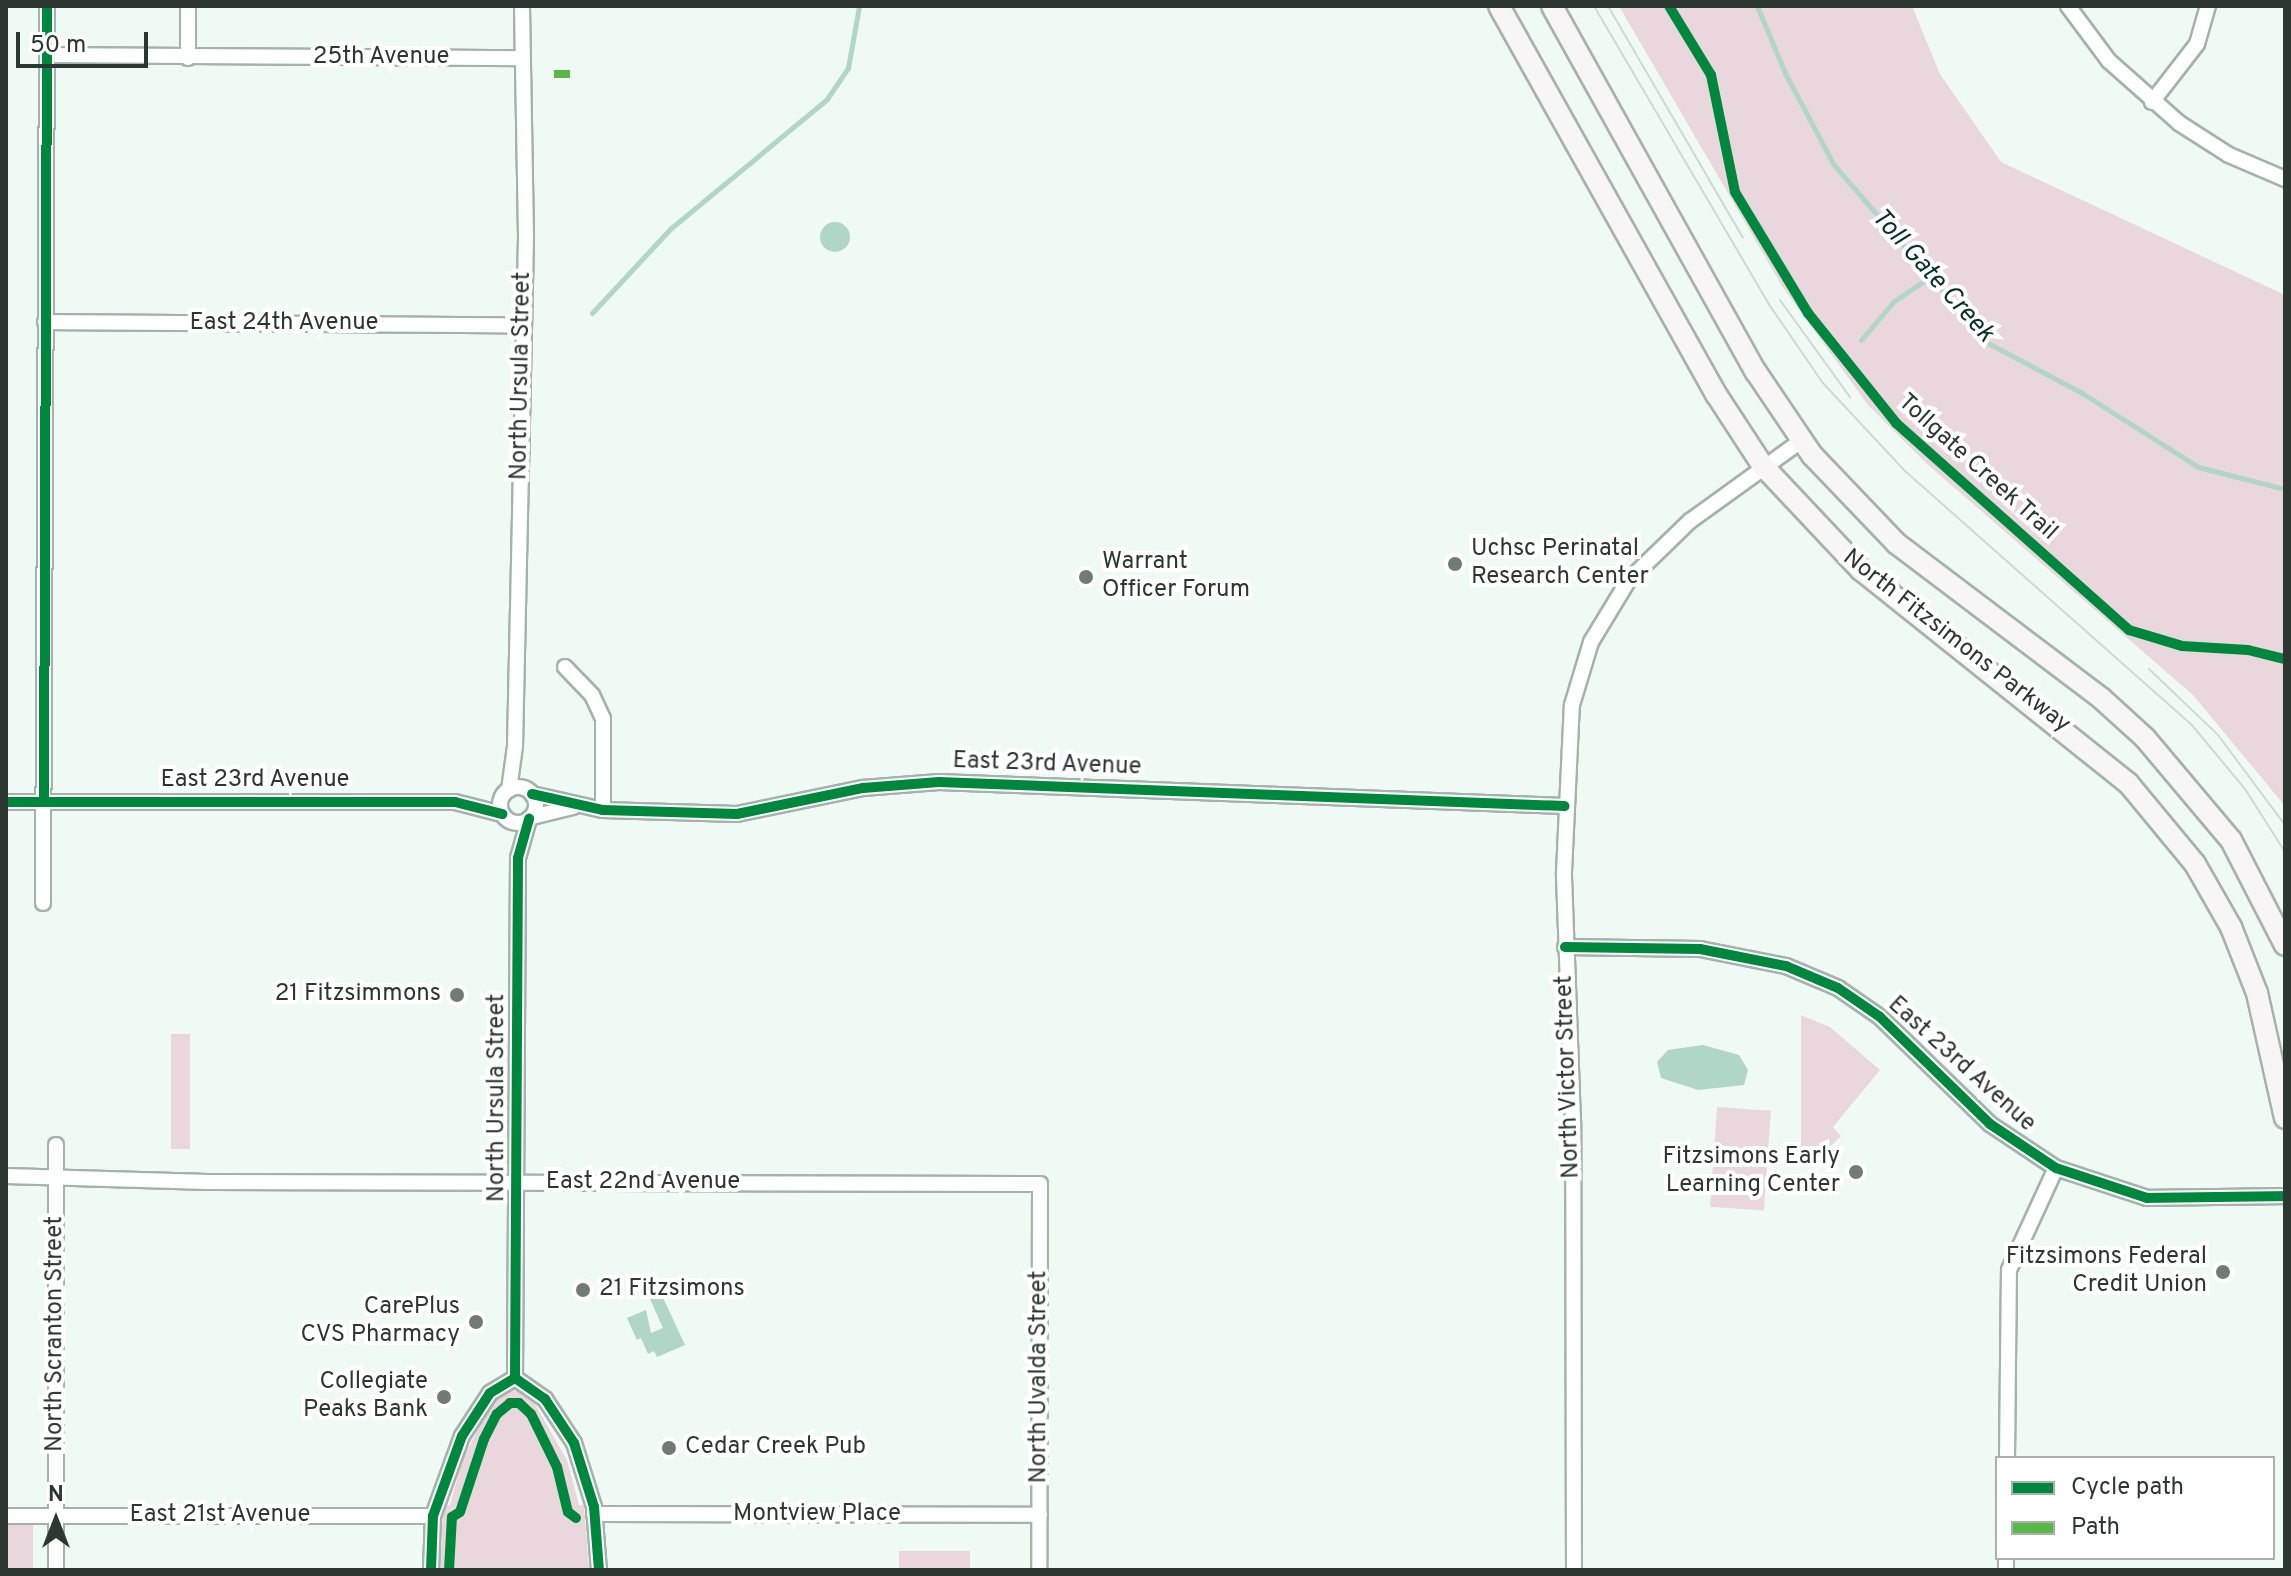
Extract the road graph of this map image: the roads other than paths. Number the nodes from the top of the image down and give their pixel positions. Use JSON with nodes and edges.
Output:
{"nodes":[{"id":1,"x":47,"y":6,"type":"edge"},
{"id":2,"x":188,"y":6,"type":"edge"},
{"id":3,"x":522,"y":6,"type":"edge"},
{"id":4,"x":1499,"y":6,"type":"edge"},
{"id":5,"x":1552,"y":6,"type":"edge"},
{"id":6,"x":2068,"y":6,"type":"edge"},
{"id":7,"x":2208,"y":6,"type":"edge"},
{"id":8,"x":47,"y":55,"type":"junction"},
{"id":9,"x":188,"y":58,"type":"junction"},
{"id":10,"x":522,"y":58,"type":"junction"},
{"id":11,"x":2152,"y":102,"type":"junction"},
{"id":12,"x":2285,"y":179,"type":"edge"},
{"id":13,"x":45,"y":322,"type":"junction"},
{"id":14,"x":523,"y":325,"type":"junction"},
{"id":15,"x":1801,"y":441,"type":"junction"},
{"id":16,"x":1763,"y":466,"type":"junction"},
{"id":17,"x":565,"y":667,"type":"dead end"},
{"id":18,"x":515,"y":746,"type":"junction"},
{"id":19,"x":507,"y":791,"type":"junction"},
{"id":20,"x":531,"y":793,"type":"junction"},
{"id":21,"x":6,"y":802,"type":"edge"},
{"id":22,"x":44,"y":802,"type":"junction"},
{"id":23,"x":455,"y":802,"type":"junction"},
{"id":24,"x":577,"y":806,"type":"junction"},
{"id":25,"x":1565,"y":806,"type":"junction"},
{"id":26,"x":603,"y":810,"type":"junction"},
{"id":27,"x":505,"y":817,"type":"junction"},
{"id":28,"x":531,"y":818,"type":"junction"},
{"id":29,"x":518,"y":858,"type":"junction"},
{"id":30,"x":43,"y":903,"type":"dead end"},
{"id":31,"x":2285,"y":945,"type":"edge"},
{"id":32,"x":1565,"y":947,"type":"junction"},
{"id":33,"x":2285,"y":1118,"type":"edge"},
{"id":34,"x":56,"y":1145,"type":"dead end"},
{"id":35,"x":2056,"y":1168,"type":"junction"},
{"id":36,"x":6,"y":1176,"type":"edge"},
{"id":37,"x":56,"y":1177,"type":"junction"},
{"id":38,"x":518,"y":1183,"type":"junction"},
{"id":39,"x":1040,"y":1184,"type":"joint"},
{"id":40,"x":2285,"y":1196,"type":"edge"},
{"id":41,"x":515,"y":1378,"type":"junction"},
{"id":42,"x":2007,"y":1456,"type":"edge"},
{"id":43,"x":594,"y":1514,"type":"junction"},
{"id":44,"x":1040,"y":1515,"type":"junction"},
{"id":45,"x":6,"y":1516,"type":"edge"},
{"id":46,"x":56,"y":1516,"type":"junction"},
{"id":47,"x":433,"y":1516,"type":"junction"},
{"id":48,"x":56,"y":1570,"type":"edge"},
{"id":49,"x":431,"y":1570,"type":"edge"},
{"id":50,"x":599,"y":1570,"type":"edge"},
{"id":51,"x":1039,"y":1570,"type":"edge"},
{"id":52,"x":1574,"y":1570,"type":"edge"}],
"edges":[{"from":1,"to":8,"type":"street"},
{"from":2,"to":9,"type":"street"},
{"from":3,"to":10,"type":"street","name":"North Ursula Street"},
{"from":4,"to":16,"type":"main road","name":"North Fitzsimons Parkway"},
{"from":5,"to":15,"type":"main road","name":"North Fitzsimons Parkway"},
{"from":6,"to":11,"type":"street"},
{"from":7,"to":11,"type":"street"},
{"from":8,"to":9,"type":"street","name":"25th Avenue"},
{"from":8,"to":13,"type":"street"},
{"from":9,"to":10,"type":"street","name":"25th Avenue"},
{"from":10,"to":14,"type":"street","name":"North Ursula Street"},
{"from":11,"to":12,"type":"street"},
{"from":13,"to":14,"type":"street","name":"East 24th Avenue"},
{"from":13,"to":22,"type":"street"},
{"from":14,"to":18,"type":"street","name":"North Ursula Street"},
{"from":15,"to":16,"type":"street","name":"North Victor Street"},
{"from":15,"to":31,"type":"main road","name":"North Fitzsimons Parkway"},
{"from":16,"to":25,"type":"street","name":"North Victor Street"},
{"from":16,"to":33,"type":"main road","name":"North Fitzsimons Parkway"},
{"from":17,"to":26,"type":"street"},
{"from":18,"to":19,"type":"street","name":"North Ursula Street"},
{"from":18,"to":20,"type":"street","name":"North Ursula Street"},
{"from":19,"to":20,"type":"street","name":"East 23rd Avenue"},
{"from":19,"to":23,"type":"street","name":"East 23rd Avenue"},
{"from":19,"to":27,"type":"street","name":"North Ursula Street"},
{"from":20,"to":24,"type":"street","name":"East 23rd Avenue"},
{"from":20,"to":28,"type":"street","name":"North Ursula Street"},
{"from":21,"to":22,"type":"street","name":"East 23rd Avenue"},
{"from":22,"to":23,"type":"street","name":"East 23rd Avenue"},
{"from":22,"to":30,"type":"street"},
{"from":23,"to":27,"type":"street","name":"East 23rd Avenue"},
{"from":24,"to":26,"type":"street","name":"East 23rd Avenue"},
{"from":24,"to":28,"type":"street","name":"East 23rd Avenue"},
{"from":25,"to":26,"type":"street","name":"East 23rd Avenue"},
{"from":25,"to":32,"type":"street","name":"North Victor Street"},
{"from":27,"to":28,"type":"street","name":"East 23rd Avenue"},
{"from":27,"to":29,"type":"street","name":"North Ursula Street"},
{"from":28,"to":29,"type":"street","name":"North Ursula Street"},
{"from":29,"to":38,"type":"street","name":"North Ursula Street"},
{"from":32,"to":35,"type":"street","name":"East 23rd Avenue"},
{"from":32,"to":52,"type":"street","name":"North Victor Street"},
{"from":34,"to":37,"type":"street","name":"North Scranton Street"},
{"from":35,"to":40,"type":"street","name":"East 23rd Avenue"},
{"from":35,"to":42,"type":"street"},
{"from":36,"to":37,"type":"street","name":"East 22nd Avenue"},
{"from":37,"to":38,"type":"street","name":"East 22nd Avenue"},
{"from":37,"to":46,"type":"street","name":"North Scranton Street"},
{"from":38,"to":39,"type":"street","name":"East 22nd Avenue"},
{"from":38,"to":41,"type":"street","name":"North Ursula Street"},
{"from":39,"to":44,"type":"street","name":"North Uvalda Street"},
{"from":41,"to":43,"type":"street"},
{"from":41,"to":47,"type":"street"},
{"from":43,"to":44,"type":"street","name":"Montview Place"},
{"from":43,"to":50,"type":"street"},
{"from":44,"to":51,"type":"street","name":"North Uvalda Street"},
{"from":45,"to":46,"type":"street","name":"East 21st Avenue"},
{"from":46,"to":47,"type":"street","name":"East 21st Avenue"},
{"from":46,"to":48,"type":"street","name":"North Scranton Street"},
{"from":47,"to":49,"type":"street"}]}
